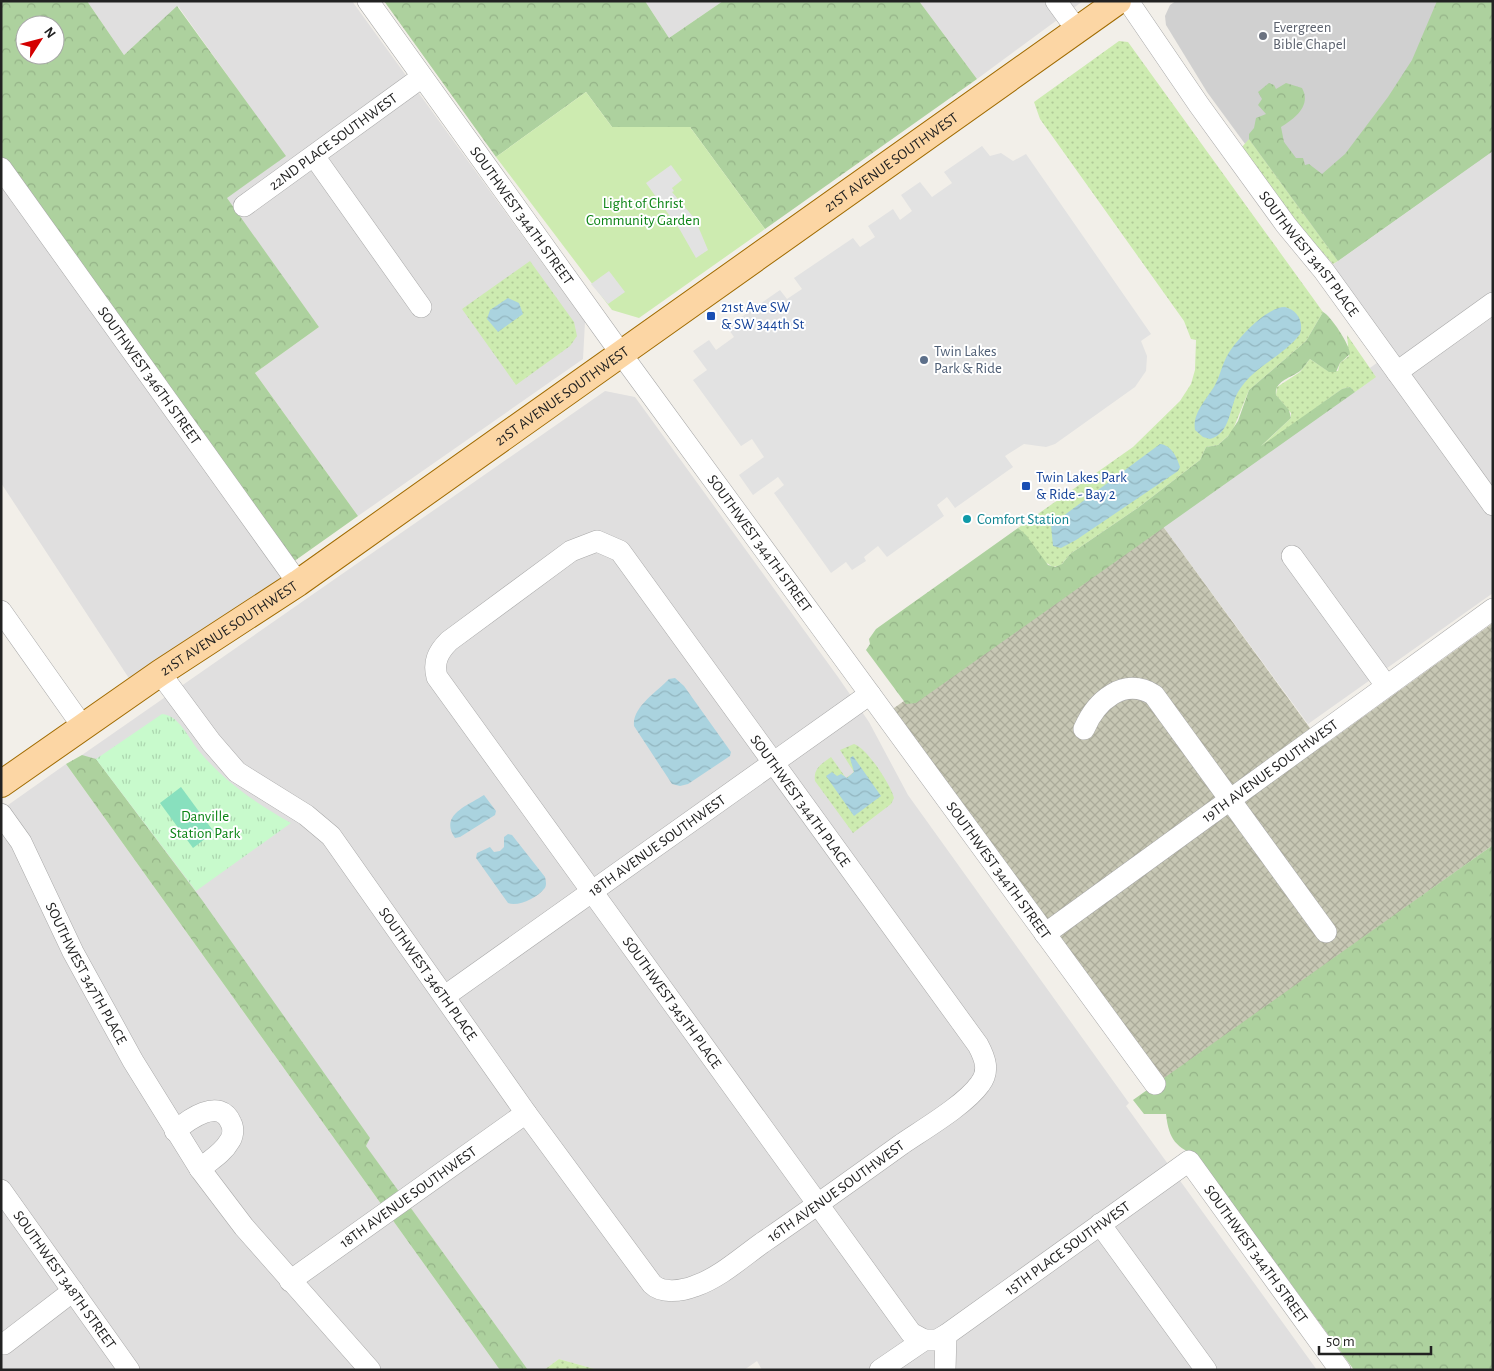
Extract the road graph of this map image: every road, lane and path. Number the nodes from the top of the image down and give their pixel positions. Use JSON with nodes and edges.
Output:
{"nodes":[{"id":1,"x":368,"y":1,"type":"edge"},
{"id":2,"x":1056,"y":1,"type":"edge"},
{"id":3,"x":1118,"y":1,"type":"edge"},
{"id":4,"x":1128,"y":1,"type":"edge"},
{"id":5,"x":1077,"y":30,"type":"junction"},
{"id":6,"x":422,"y":77,"type":"junction"},
{"id":7,"x":314,"y":156,"type":"junction"},
{"id":8,"x":1,"y":168,"type":"edge"},
{"id":9,"x":244,"y":206,"type":"dead end"},
{"id":10,"x":1493,"y":303,"type":"edge"},
{"id":11,"x":421,"y":307,"type":"dead end"},
{"id":12,"x":622,"y":355,"type":"junction"},
{"id":13,"x":1397,"y":372,"type":"junction"},
{"id":14,"x":1493,"y":505,"type":"edge"},
{"id":15,"x":1292,"y":556,"type":"dead end"},
{"id":16,"x":298,"y":583,"type":"junction"},
{"id":17,"x":1493,"y":608,"type":"edge"},
{"id":18,"x":1,"y":611,"type":"edge"},
{"id":19,"x":437,"y":656,"type":"joint"},
{"id":20,"x":160,"y":673,"type":"junction"},
{"id":21,"x":1385,"y":684,"type":"junction"},
{"id":22,"x":870,"y":694,"type":"junction"},
{"id":23,"x":83,"y":726,"type":"junction"},
{"id":24,"x":1084,"y":729,"type":"dead end"},
{"id":25,"x":772,"y":764,"type":"junction"},
{"id":26,"x":1,"y":784,"type":"edge"},
{"id":27,"x":1230,"y":799,"type":"junction"},
{"id":28,"x":1,"y":814,"type":"edge"},
{"id":29,"x":591,"y":892,"type":"junction"},
{"id":30,"x":1326,"y":932,"type":"dead end"},
{"id":31,"x":1045,"y":934,"type":"junction"},
{"id":32,"x":445,"y":996,"type":"junction"},
{"id":33,"x":986,"y":1074,"type":"joint"},
{"id":34,"x":1155,"y":1084,"type":"dead end"},
{"id":35,"x":526,"y":1113,"type":"junction"},
{"id":36,"x":175,"y":1131,"type":"junction"},
{"id":37,"x":1190,"y":1161,"type":"joint"},
{"id":38,"x":200,"y":1169,"type":"junction"},
{"id":39,"x":1,"y":1190,"type":"edge"},
{"id":40,"x":818,"y":1205,"type":"junction"},
{"id":41,"x":1100,"y":1224,"type":"junction"},
{"id":42,"x":290,"y":1281,"type":"junction"},
{"id":43,"x":676,"y":1290,"type":"joint"},
{"id":44,"x":73,"y":1291,"type":"junction"},
{"id":45,"x":946,"y":1335,"type":"junction"},
{"id":46,"x":924,"y":1340,"type":"junction"},
{"id":47,"x":4,"y":1344,"type":"dead end"},
{"id":48,"x":909,"y":1361,"type":"edge"},
{"id":49,"x":129,"y":1370,"type":"edge"},
{"id":50,"x":370,"y":1370,"type":"edge"},
{"id":51,"x":880,"y":1370,"type":"edge"},
{"id":52,"x":945,"y":1370,"type":"edge"},
{"id":53,"x":1206,"y":1370,"type":"edge"},
{"id":54,"x":1340,"y":1370,"type":"edge"}],
"edges":[{"from":1,"to":6,"type":"street","name":"SOUTHWEST 344TH STREET"},
{"from":2,"to":5,"type":"street"},
{"from":3,"to":5,"type":"main road","name":"21ST AVENUE SOUTHWEST"},
{"from":4,"to":13,"type":"street","name":"SOUTHWEST 341ST PLACE"},
{"from":5,"to":12,"type":"main road","name":"21ST AVENUE SOUTHWEST"},
{"from":6,"to":7,"type":"street","name":"22ND PLACE SOUTHWEST"},
{"from":6,"to":12,"type":"street","name":"SOUTHWEST 344TH STREET"},
{"from":7,"to":9,"type":"street","name":"22ND PLACE SOUTHWEST"},
{"from":7,"to":11,"type":"street"},
{"from":8,"to":16,"type":"street","name":"SOUTHWEST 346TH STREET"},
{"from":10,"to":13,"type":"street"},
{"from":12,"to":16,"type":"main road","name":"21ST AVENUE SOUTHWEST"},
{"from":12,"to":22,"type":"street","name":"SOUTHWEST 344TH STREET"},
{"from":13,"to":14,"type":"street","name":"SOUTHWEST 341ST PLACE"},
{"from":15,"to":21,"type":"street"},
{"from":16,"to":20,"type":"main road","name":"21ST AVENUE SOUTHWEST"},
{"from":17,"to":21,"type":"street","name":"19TH AVENUE SOUTHWEST"},
{"from":18,"to":23,"type":"street"},
{"from":19,"to":25,"type":"street","name":"SOUTHWEST 344TH PLACE"},
{"from":19,"to":29,"type":"street","name":"SOUTHWEST 345TH PLACE"},
{"from":20,"to":23,"type":"main road","name":"21ST AVENUE SOUTHWEST"},
{"from":20,"to":32,"type":"street","name":"SOUTHWEST 346TH PLACE"},
{"from":21,"to":27,"type":"street","name":"19TH AVENUE SOUTHWEST"},
{"from":22,"to":25,"type":"street","name":"18TH AVENUE SOUTHWEST"},
{"from":22,"to":31,"type":"street","name":"SOUTHWEST 344TH STREET"},
{"from":23,"to":26,"type":"main road","name":"21ST AVENUE SOUTHWEST"},
{"from":24,"to":27,"type":"street"},
{"from":25,"to":29,"type":"street","name":"18TH AVENUE SOUTHWEST"},
{"from":25,"to":33,"type":"street","name":"SOUTHWEST 344TH PLACE"},
{"from":27,"to":30,"type":"street"},
{"from":27,"to":31,"type":"street","name":"19TH AVENUE SOUTHWEST"},
{"from":28,"to":36,"type":"street","name":"SOUTHWEST 347TH PLACE"},
{"from":29,"to":32,"type":"street","name":"18TH AVENUE SOUTHWEST"},
{"from":29,"to":40,"type":"street","name":"SOUTHWEST 345TH PLACE"},
{"from":31,"to":34,"type":"street","name":"SOUTHWEST 344TH STREET"},
{"from":32,"to":35,"type":"street","name":"SOUTHWEST 346TH PLACE"},
{"from":33,"to":40,"type":"street","name":"16TH AVENUE SOUTHWEST"},
{"from":35,"to":42,"type":"street","name":"18TH AVENUE SOUTHWEST"},
{"from":35,"to":43,"type":"street","name":"SOUTHWEST 346TH PLACE"},
{"from":36,"to":38,"type":"street","name":"SOUTHWEST 347TH PLACE"},
{"from":36,"to":38,"type":"street"},
{"from":37,"to":41,"type":"street","name":"15TH PLACE SOUTHWEST"},
{"from":37,"to":54,"type":"street","name":"SOUTHWEST 344TH STREET"},
{"from":38,"to":42,"type":"street","name":"SOUTHWEST 347TH PLACE"},
{"from":39,"to":44,"type":"street","name":"SOUTHWEST 348TH STREET"},
{"from":40,"to":43,"type":"street","name":"16TH AVENUE SOUTHWEST"},
{"from":40,"to":46,"type":"street","name":"SOUTHWEST 345TH PLACE"},
{"from":41,"to":45,"type":"street","name":"15TH PLACE SOUTHWEST"},
{"from":41,"to":53,"type":"street"},
{"from":42,"to":50,"type":"street","name":"SOUTHWEST 347TH PLACE"},
{"from":44,"to":47,"type":"street"},
{"from":44,"to":49,"type":"street","name":"SOUTHWEST 348TH STREET"},
{"from":45,"to":46,"type":"street","name":"15TH PLACE SOUTHWEST"},
{"from":45,"to":52,"type":"street"},
{"from":46,"to":48,"type":"street","name":"15TH PLACE SOUTHWEST"},
{"from":48,"to":51,"type":"street","name":"15TH PLACE SOUTHWEST"}]}
